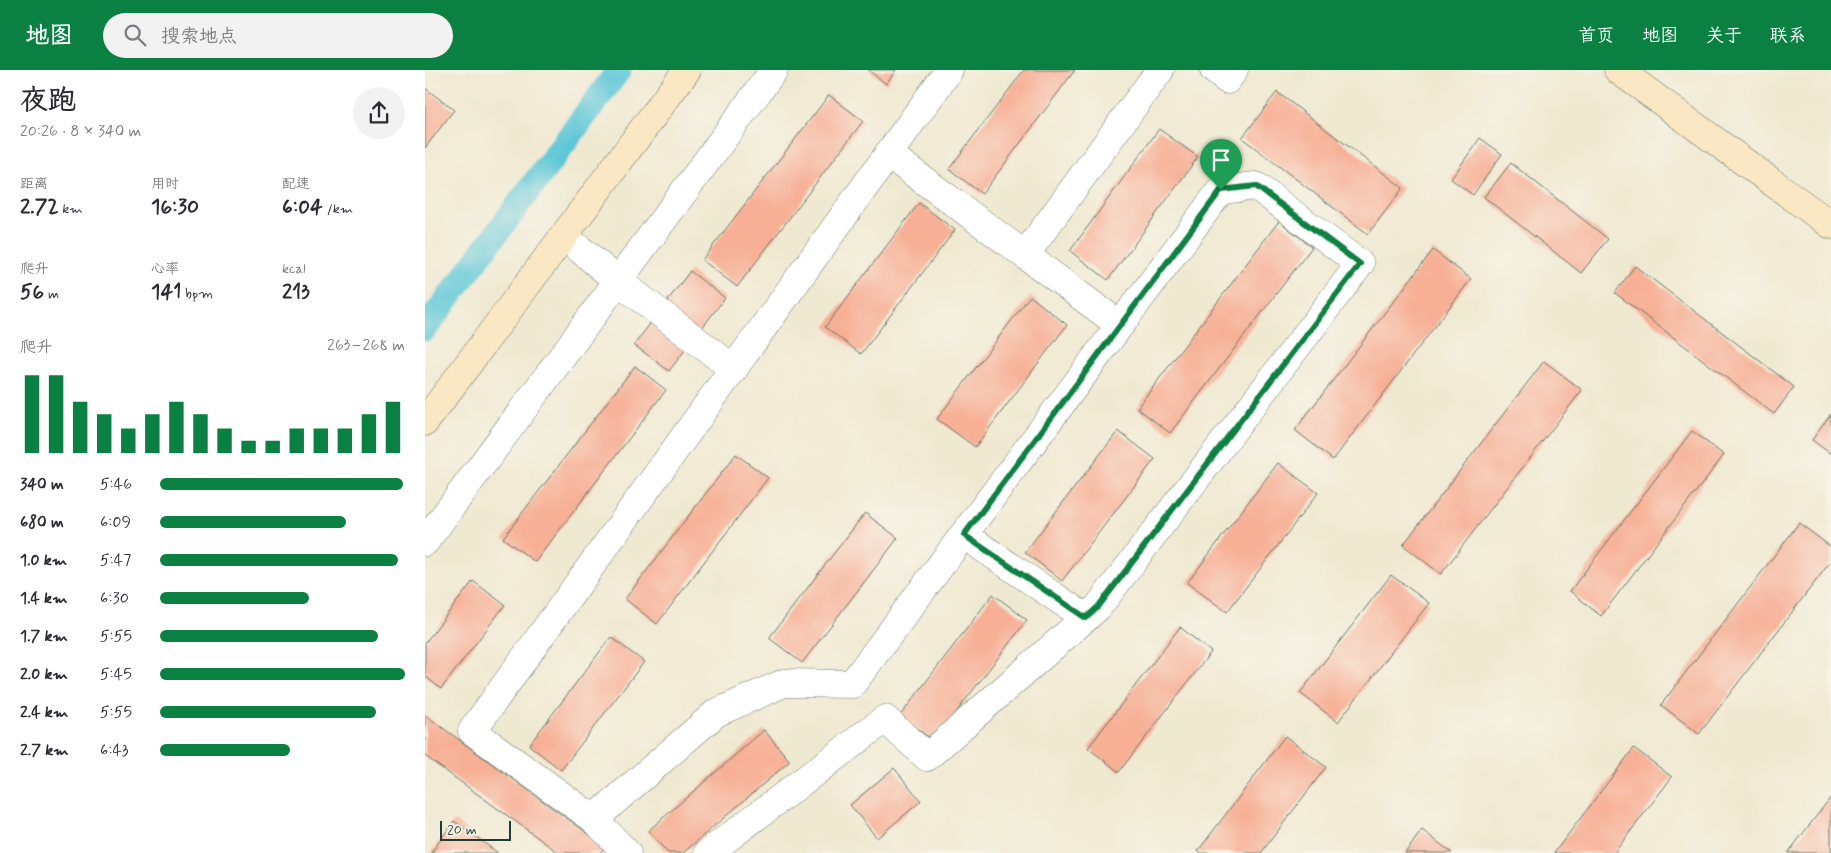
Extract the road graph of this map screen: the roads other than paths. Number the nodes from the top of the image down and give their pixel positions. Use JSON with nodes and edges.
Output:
{"nodes":[{"id":1,"x":687,"y":70,"type":"edge"},
{"id":2,"x":774,"y":70,"type":"edge"},
{"id":3,"x":949,"y":70,"type":"edge"},
{"id":4,"x":1159,"y":70,"type":"edge"},
{"id":5,"x":1214,"y":70,"type":"edge"},
{"id":6,"x":1235,"y":70,"type":"edge"},
{"id":7,"x":1618,"y":70,"type":"edge"},
{"id":8,"x":888,"y":154,"type":"junction"},
{"id":9,"x":1831,"y":225,"type":"edge"},
{"id":10,"x":564,"y":236,"type":"junction"},
{"id":11,"x":1025,"y":254,"type":"junction"},
{"id":12,"x":618,"y":281,"type":"junction"},
{"id":13,"x":1121,"y":325,"type":"junction"},
{"id":14,"x":734,"y":369,"type":"junction"},
{"id":15,"x":425,"y":422,"type":"edge"},
{"id":16,"x":964,"y":535,"type":"junction"},
{"id":17,"x":425,"y":542,"type":"edge"},
{"id":18,"x":1086,"y":618,"type":"junction"},
{"id":19,"x":594,"y":819,"type":"junction"},
{"id":20,"x":627,"y":853,"type":"edge"},
{"id":21,"x":707,"y":853,"type":"edge"}],
"edges":[{"from":1,"to":10,"type":"street"},
{"from":2,"to":12,"type":"street"},
{"from":3,"to":8,"type":"street"},
{"from":4,"to":11,"type":"street"},
{"from":5,"to":6,"type":"street"},
{"from":7,"to":9,"type":"street"},
{"from":8,"to":11,"type":"street"},
{"from":8,"to":14,"type":"street"},
{"from":10,"to":12,"type":"street"},
{"from":10,"to":15,"type":"street"},
{"from":11,"to":13,"type":"street"},
{"from":12,"to":14,"type":"street"},
{"from":12,"to":17,"type":"street"},
{"from":13,"to":16,"type":"street"},
{"from":13,"to":18,"type":"street"},
{"from":14,"to":19,"type":"street"},
{"from":16,"to":18,"type":"street"},
{"from":16,"to":19,"type":"street"},
{"from":18,"to":21,"type":"street"},
{"from":19,"to":20,"type":"street"}]}
